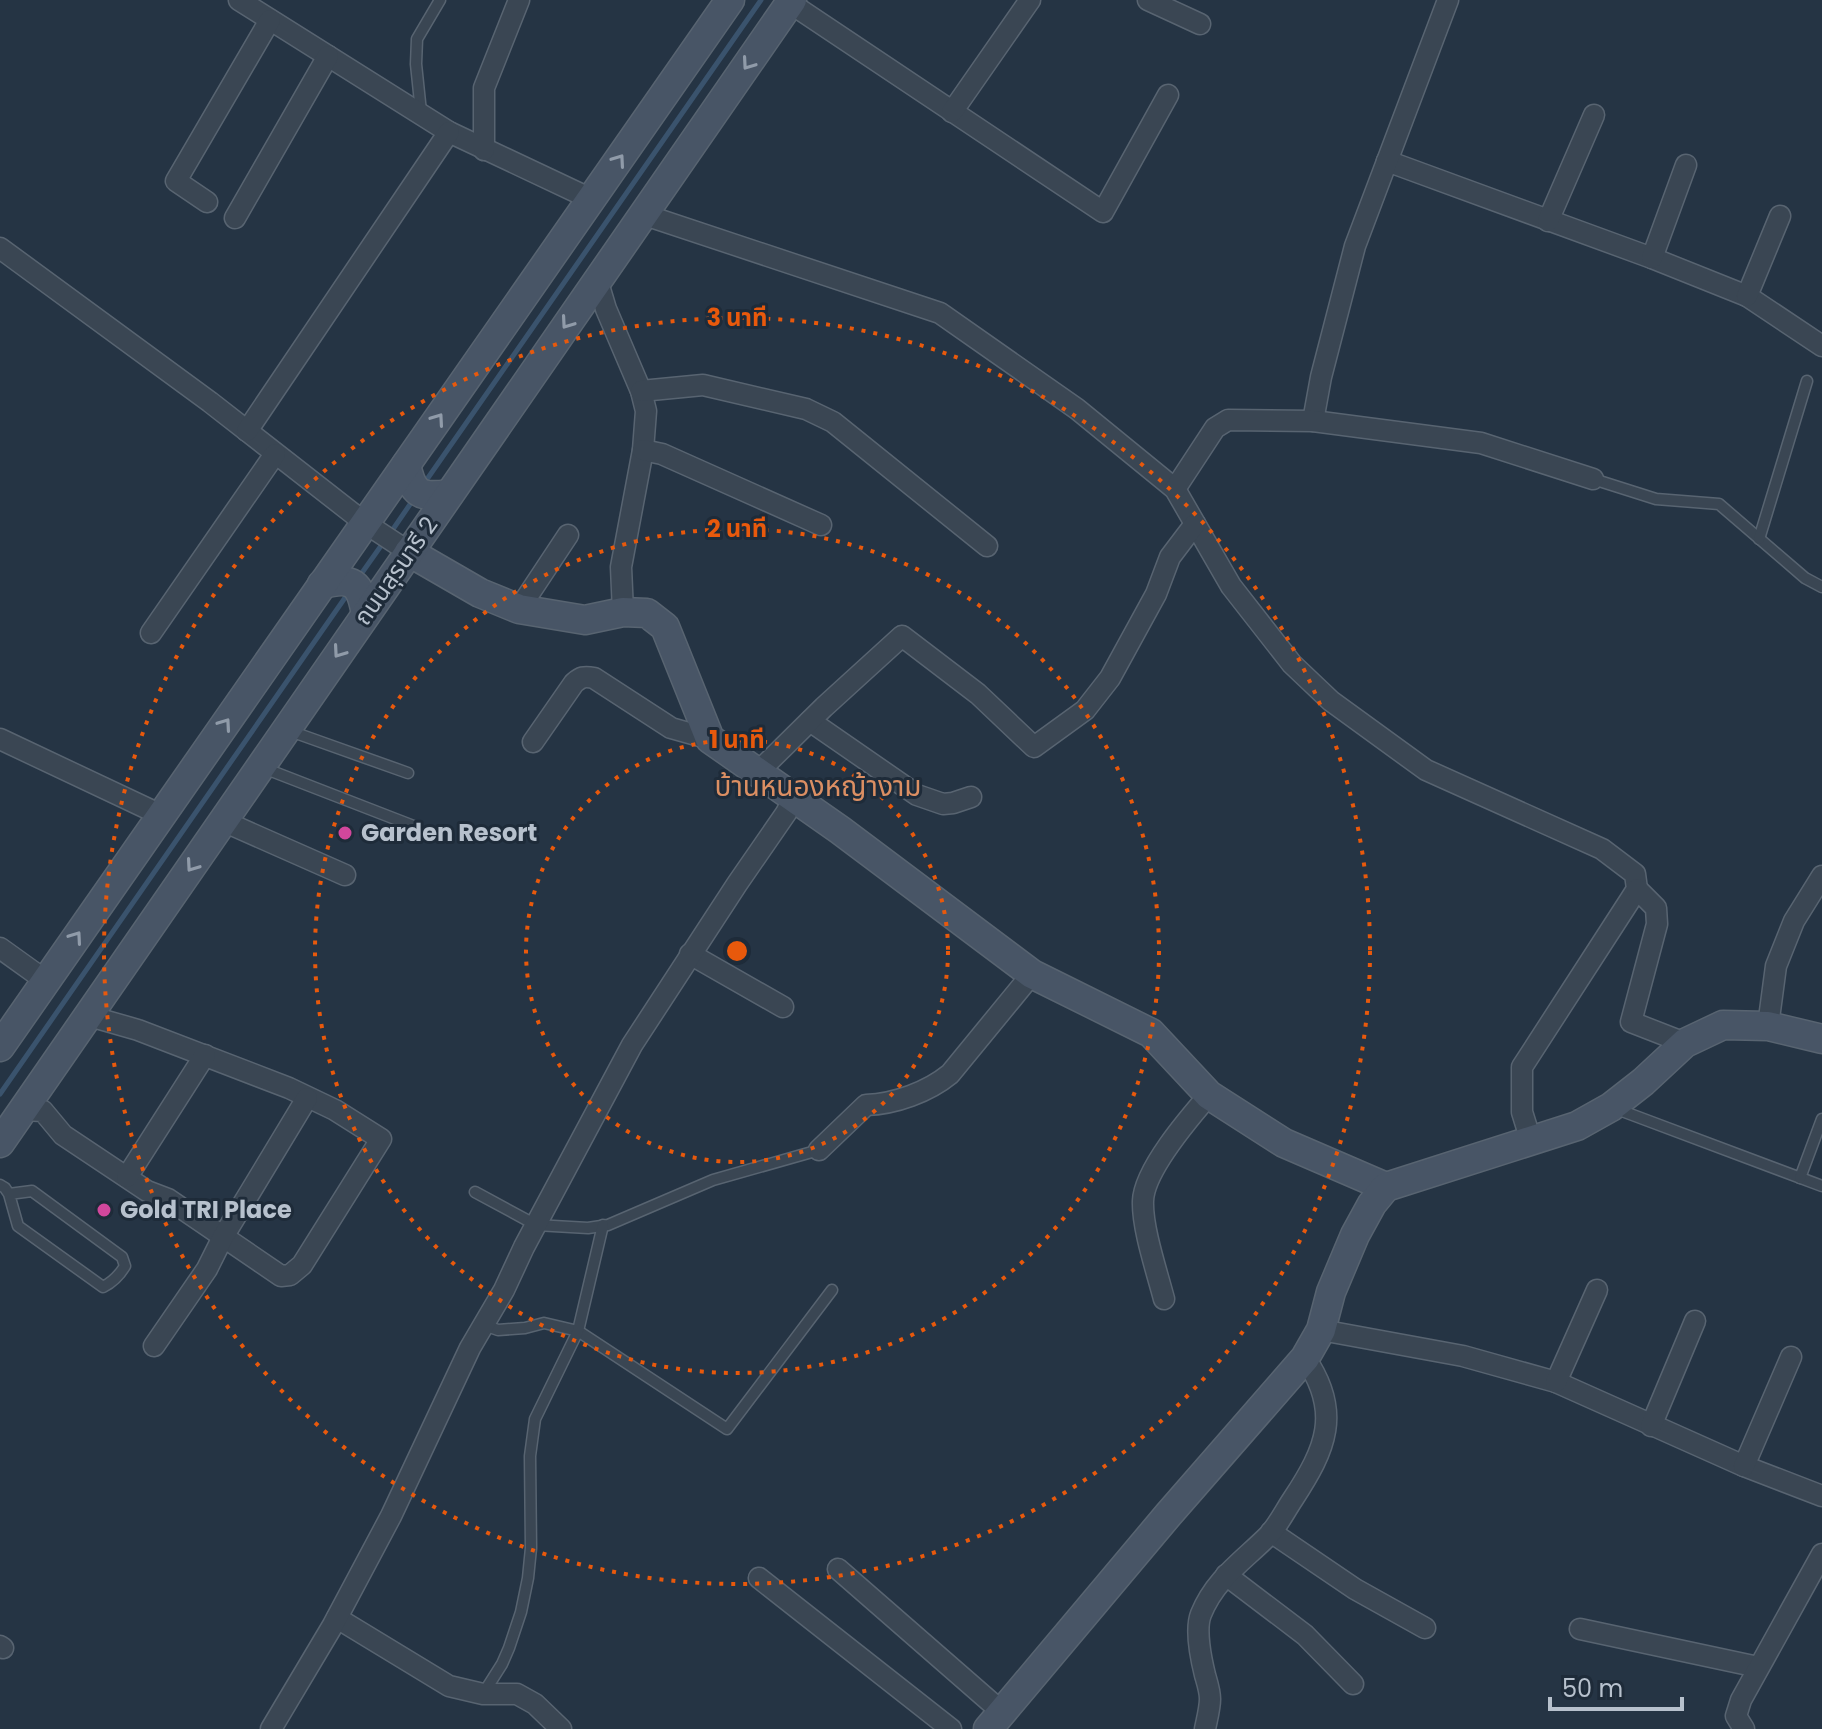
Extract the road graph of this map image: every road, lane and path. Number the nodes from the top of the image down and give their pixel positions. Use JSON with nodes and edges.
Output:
{"nodes":[{"id":1,"x":239,"y":0,"type":"edge"},
{"id":2,"x":440,"y":0,"type":"edge"},
{"id":3,"x":519,"y":0,"type":"edge"},
{"id":4,"x":730,"y":0,"type":"edge"},
{"id":5,"x":1030,"y":0,"type":"edge"},
{"id":6,"x":1148,"y":0,"type":"edge"},
{"id":7,"x":1448,"y":0,"type":"edge"},
{"id":8,"x":791,"y":2,"type":"edge"},
{"id":9,"x":270,"y":20,"type":"junction"},
{"id":10,"x":1200,"y":24,"type":"dead end"},
{"id":11,"x":328,"y":56,"type":"junction"},
{"id":12,"x":1168,"y":95,"type":"dead end"},
{"id":13,"x":952,"y":112,"type":"junction"},
{"id":14,"x":421,"y":114,"type":"junction"},
{"id":15,"x":1594,"y":115,"type":"dead end"},
{"id":16,"x":449,"y":132,"type":"junction"},
{"id":17,"x":484,"y":150,"type":"junction"},
{"id":18,"x":1387,"y":161,"type":"junction"},
{"id":19,"x":1686,"y":165,"type":"dead end"},
{"id":20,"x":591,"y":199,"type":"junction"},
{"id":21,"x":207,"y":202,"type":"dead end"},
{"id":22,"x":642,"y":214,"type":"junction"},
{"id":23,"x":1780,"y":216,"type":"dead end"},
{"id":24,"x":235,"y":218,"type":"dead end"},
{"id":25,"x":1548,"y":221,"type":"junction"},
{"id":26,"x":0,"y":248,"type":"edge"},
{"id":27,"x":1652,"y":258,"type":"junction"},
{"id":28,"x":597,"y":279,"type":"junction"},
{"id":29,"x":1747,"y":296,"type":"junction"},
{"id":30,"x":1822,"y":346,"type":"edge"},
{"id":31,"x":1807,"y":381,"type":"dead end"},
{"id":32,"x":641,"y":391,"type":"junction"},
{"id":33,"x":1313,"y":421,"type":"junction"},
{"id":34,"x":247,"y":431,"type":"junction"},
{"id":35,"x":643,"y":450,"type":"junction"},
{"id":36,"x":275,"y":454,"type":"junction"},
{"id":37,"x":408,"y":472,"type":"junction"},
{"id":38,"x":1593,"y":479,"type":"joint"},
{"id":39,"x":1175,"y":489,"type":"junction"},
{"id":40,"x":441,"y":496,"type":"junction"},
{"id":41,"x":1195,"y":524,"type":"junction"},
{"id":42,"x":821,"y":525,"type":"dead end"},
{"id":43,"x":370,"y":527,"type":"junction"},
{"id":44,"x":568,"y":535,"type":"dead end"},
{"id":45,"x":1759,"y":539,"type":"junction"},
{"id":46,"x":987,"y":546,"type":"dead end"},
{"id":47,"x":404,"y":549,"type":"junction"},
{"id":48,"x":330,"y":582,"type":"junction"},
{"id":49,"x":1822,"y":587,"type":"edge"},
{"id":50,"x":364,"y":605,"type":"junction"},
{"id":51,"x":519,"y":609,"type":"junction"},
{"id":52,"x":623,"y":612,"type":"junction"},
{"id":53,"x":151,"y":633,"type":"dead end"},
{"id":54,"x":810,"y":721,"type":"junction"},
{"id":55,"x":286,"y":729,"type":"junction"},
{"id":56,"x":0,"y":739,"type":"edge"},
{"id":57,"x":710,"y":739,"type":"junction"},
{"id":58,"x":533,"y":742,"type":"dead end"},
{"id":59,"x":260,"y":766,"type":"junction"},
{"id":60,"x":408,"y":773,"type":"dead end"},
{"id":61,"x":757,"y":773,"type":"junction"},
{"id":62,"x":971,"y":797,"type":"dead end"},
{"id":63,"x":794,"y":798,"type":"junction"},
{"id":64,"x":161,"y":815,"type":"junction"},
{"id":65,"x":223,"y":821,"type":"junction"},
{"id":66,"x":416,"y":827,"type":"dead end"},
{"id":67,"x":345,"y":875,"type":"dead end"},
{"id":68,"x":1822,"y":876,"type":"edge"},
{"id":69,"x":1637,"y":889,"type":"junction"},
{"id":70,"x":0,"y":948,"type":"edge"},
{"id":71,"x":690,"y":954,"type":"junction"},
{"id":72,"x":1032,"y":974,"type":"junction"},
{"id":73,"x":46,"y":981,"type":"junction"},
{"id":74,"x":783,"y":1007,"type":"dead end"},
{"id":75,"x":89,"y":1016,"type":"junction"},
{"id":76,"x":1768,"y":1026,"type":"junction"},
{"id":77,"x":1822,"y":1039,"type":"edge"},
{"id":78,"x":1685,"y":1043,"type":"junction"},
{"id":79,"x":0,"y":1047,"type":"edge"},
{"id":80,"x":205,"y":1055,"type":"junction"},
{"id":81,"x":1209,"y":1095,"type":"junction"},
{"id":82,"x":307,"y":1098,"type":"junction"},
{"id":83,"x":1611,"y":1107,"type":"junction"},
{"id":84,"x":23,"y":1110,"type":"junction"},
{"id":85,"x":1822,"y":1119,"type":"edge"},
{"id":86,"x":1531,"y":1141,"type":"junction"},
{"id":87,"x":0,"y":1143,"type":"edge"},
{"id":88,"x":819,"y":1150,"type":"joint"},
{"id":89,"x":127,"y":1177,"type":"junction"},
{"id":90,"x":1800,"y":1178,"type":"junction"},
{"id":91,"x":0,"y":1185,"type":"edge"},
{"id":92,"x":1822,"y":1186,"type":"edge"},
{"id":93,"x":1386,"y":1187,"type":"junction"},
{"id":94,"x":475,"y":1192,"type":"dead end"},
{"id":95,"x":9,"y":1194,"type":"junction"},
{"id":96,"x":536,"y":1225,"type":"junction"},
{"id":97,"x":603,"y":1225,"type":"junction"},
{"id":98,"x":223,"y":1237,"type":"junction"},
{"id":99,"x":832,"y":1290,"type":"dead end"},
{"id":100,"x":1597,"y":1290,"type":"dead end"},
{"id":101,"x":1164,"y":1299,"type":"dead end"},
{"id":102,"x":1695,"y":1321,"type":"dead end"},
{"id":103,"x":484,"y":1325,"type":"junction"},
{"id":104,"x":1321,"y":1330,"type":"junction"},
{"id":105,"x":578,"y":1331,"type":"junction"},
{"id":106,"x":154,"y":1346,"type":"dead end"},
{"id":107,"x":1791,"y":1357,"type":"dead end"},
{"id":108,"x":1305,"y":1358,"type":"junction"},
{"id":109,"x":1556,"y":1382,"type":"junction"},
{"id":110,"x":1651,"y":1426,"type":"junction"},
{"id":111,"x":1744,"y":1466,"type":"junction"},
{"id":112,"x":1822,"y":1496,"type":"edge"},
{"id":113,"x":1271,"y":1532,"type":"junction"},
{"id":114,"x":1822,"y":1554,"type":"edge"},
{"id":115,"x":838,"y":1569,"type":"dead end"},
{"id":116,"x":1226,"y":1575,"type":"junction"},
{"id":117,"x":759,"y":1578,"type":"dead end"},
{"id":118,"x":337,"y":1618,"type":"junction"},
{"id":119,"x":1425,"y":1628,"type":"dead end"},
{"id":120,"x":1580,"y":1629,"type":"dead end"},
{"id":121,"x":1758,"y":1667,"type":"junction"},
{"id":122,"x":1353,"y":1684,"type":"dead end"},
{"id":123,"x":483,"y":1694,"type":"junction"},
{"id":124,"x":995,"y":1720,"type":"edge"},
{"id":125,"x":271,"y":1729,"type":"edge"},
{"id":126,"x":561,"y":1729,"type":"edge"},
{"id":127,"x":951,"y":1729,"type":"edge"},
{"id":128,"x":1205,"y":1729,"type":"edge"},
{"id":129,"x":1744,"y":1729,"type":"edge"}],
"edges":[{"from":1,"to":9,"type":"street"},
{"from":2,"to":14,"type":"lane"},
{"from":3,"to":17,"type":"street"},
{"from":20,"to":4,"type":"main road","one_way":true},
{"from":5,"to":13,"type":"street"},
{"from":6,"to":10,"type":"street"},
{"from":7,"to":18,"type":"street"},
{"from":8,"to":13,"type":"street"},
{"from":8,"to":22,"type":"main road","name":"ถนนสุรนารี 2","one_way":true},
{"from":9,"to":11,"type":"street"},
{"from":9,"to":21,"type":"street"},
{"from":11,"to":14,"type":"street"},
{"from":11,"to":24,"type":"street"},
{"from":12,"to":13,"type":"street"},
{"from":14,"to":16,"type":"street"},
{"from":15,"to":25,"type":"street"},
{"from":16,"to":17,"type":"street"},
{"from":16,"to":34,"type":"street"},
{"from":17,"to":20,"type":"street"},
{"from":18,"to":25,"type":"street"},
{"from":18,"to":33,"type":"street"},
{"from":19,"to":27,"type":"street"},
{"from":37,"to":20,"type":"main road","one_way":true},
{"from":22,"to":28,"type":"main road","name":"ถนนสุรนารี 2"},
{"from":22,"to":39,"type":"street"},
{"from":23,"to":29,"type":"street"},
{"from":25,"to":27,"type":"street"},
{"from":26,"to":34,"type":"street"},
{"from":27,"to":29,"type":"street"},
{"from":28,"to":32,"type":"street"},
{"from":28,"to":40,"type":"main road","name":"ถนนสุรนารี 2","one_way":true},
{"from":29,"to":30,"type":"street"},
{"from":31,"to":45,"type":"lane"},
{"from":32,"to":35,"type":"street"},
{"from":32,"to":46,"type":"street"},
{"from":33,"to":38,"type":"street"},
{"from":33,"to":39,"type":"street"},
{"from":34,"to":36,"type":"street"},
{"from":35,"to":42,"type":"street"},
{"from":35,"to":52,"type":"street"},
{"from":36,"to":43,"type":"street"},
{"from":36,"to":53,"type":"street"},
{"from":37,"to":40,"type":"main road"},
{"from":37,"to":43,"type":"main road"},
{"from":38,"to":45,"type":"lane"},
{"from":39,"to":41,"type":"street"},
{"from":40,"to":47,"type":"main road","name":"ถนนสุรนารี 2"},
{"from":41,"to":54,"type":"street"},
{"from":41,"to":69,"type":"street"},
{"from":43,"to":47,"type":"street"},
{"from":43,"to":48,"type":"main road"},
{"from":44,"to":51,"type":"street"},
{"from":45,"to":49,"type":"lane"},
{"from":47,"to":50,"type":"main road","name":"ถนนสุรนารี 2"},
{"from":47,"to":51,"type":"main road"},
{"from":48,"to":50,"type":"main road"},
{"from":64,"to":48,"type":"main road","one_way":true},
{"from":50,"to":55,"type":"main road","name":"ถนนสุรนารี 2","one_way":true},
{"from":51,"to":52,"type":"main road"},
{"from":52,"to":57,"type":"main road"},
{"from":54,"to":61,"type":"street"},
{"from":54,"to":62,"type":"street"},
{"from":55,"to":59,"type":"main road","name":"ถนนสุรนารี 2"},
{"from":55,"to":60,"type":"lane"},
{"from":56,"to":64,"type":"street"},
{"from":57,"to":58,"type":"street"},
{"from":57,"to":61,"type":"main road"},
{"from":59,"to":65,"type":"main road","name":"ถนนสุรนารี 2"},
{"from":59,"to":66,"type":"lane"},
{"from":61,"to":63,"type":"main road"},
{"from":63,"to":71,"type":"street"},
{"from":63,"to":72,"type":"main road"},
{"from":73,"to":64,"type":"main road","one_way":true},
{"from":65,"to":67,"type":"street"},
{"from":65,"to":75,"type":"main road","name":"ถนนสุรนารี 2","one_way":true},
{"from":68,"to":76,"type":"street"},
{"from":69,"to":78,"type":"street"},
{"from":69,"to":86,"type":"street"},
{"from":70,"to":73,"type":"street"},
{"from":71,"to":74,"type":"street"},
{"from":71,"to":96,"type":"street"},
{"from":72,"to":81,"type":"main road"},
{"from":72,"to":88,"type":"street"},
{"from":73,"to":79,"type":"main road"},
{"from":75,"to":80,"type":"street"},
{"from":75,"to":84,"type":"main road","name":"ถนนสุรนารี 2"},
{"from":76,"to":77,"type":"main road"},
{"from":76,"to":78,"type":"main road"},
{"from":78,"to":83,"type":"main road"},
{"from":80,"to":82,"type":"street"},
{"from":80,"to":89,"type":"street"},
{"from":81,"to":93,"type":"main road"},
{"from":81,"to":101,"type":"street"},
{"from":82,"to":98,"type":"street"},
{"from":82,"to":98,"type":"street"},
{"from":83,"to":86,"type":"main road"},
{"from":83,"to":90,"type":"lane"},
{"from":84,"to":87,"type":"main road","name":"ถนนสุรนารี 2"},
{"from":84,"to":89,"type":"street"},
{"from":85,"to":90,"type":"lane"},
{"from":86,"to":93,"type":"main road"},
{"from":88,"to":97,"type":"lane"},
{"from":89,"to":98,"type":"street"},
{"from":90,"to":92,"type":"lane"},
{"from":91,"to":95,"type":"lane"},
{"from":93,"to":104,"type":"main road"},
{"from":94,"to":96,"type":"lane"},
{"from":95,"to":95,"type":"lane"},
{"from":96,"to":97,"type":"lane"},
{"from":96,"to":103,"type":"street"},
{"from":97,"to":105,"type":"lane"},
{"from":98,"to":106,"type":"street"},
{"from":99,"to":105,"type":"lane"},
{"from":100,"to":109,"type":"street"},
{"from":102,"to":110,"type":"street"},
{"from":103,"to":105,"type":"lane"},
{"from":103,"to":118,"type":"street"},
{"from":104,"to":108,"type":"main road"},
{"from":104,"to":109,"type":"street"},
{"from":105,"to":123,"type":"lane"},
{"from":107,"to":111,"type":"street"},
{"from":108,"to":113,"type":"street"},
{"from":108,"to":124,"type":"main road"},
{"from":109,"to":110,"type":"street"},
{"from":110,"to":111,"type":"street"},
{"from":111,"to":112,"type":"street"},
{"from":113,"to":116,"type":"street"},
{"from":113,"to":119,"type":"street"},
{"from":114,"to":121,"type":"street"},
{"from":115,"to":124,"type":"street"},
{"from":116,"to":122,"type":"street"},
{"from":116,"to":128,"type":"street"},
{"from":117,"to":127,"type":"street"},
{"from":118,"to":123,"type":"street"},
{"from":118,"to":125,"type":"street"},
{"from":120,"to":121,"type":"street"},
{"from":121,"to":129,"type":"street"},
{"from":123,"to":126,"type":"street"}]}
